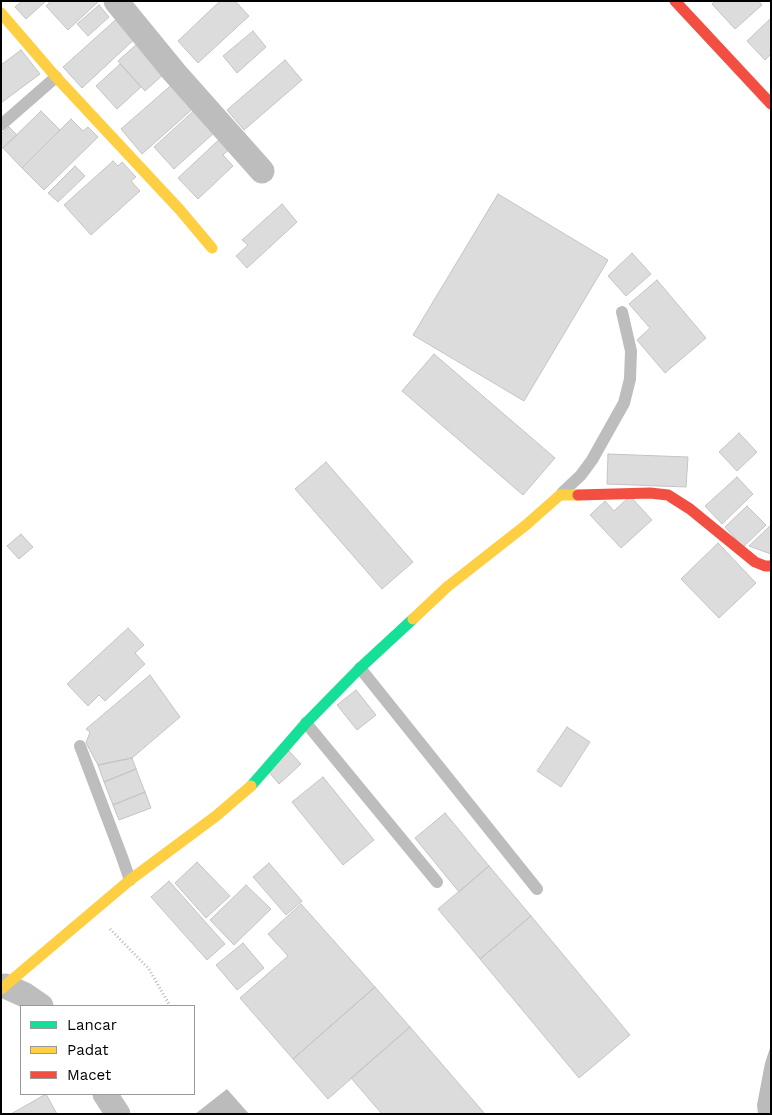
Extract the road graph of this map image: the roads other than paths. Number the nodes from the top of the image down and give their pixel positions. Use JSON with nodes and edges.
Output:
{"nodes":[{"id":1,"x":116,"y":1,"type":"edge"},
{"id":2,"x":675,"y":1,"type":"edge"},
{"id":3,"x":1,"y":14,"type":"edge"},
{"id":4,"x":56,"y":77,"type":"junction"},
{"id":5,"x":771,"y":104,"type":"edge"},
{"id":6,"x":1,"y":125,"type":"edge"},
{"id":7,"x":262,"y":171,"type":"dead end"},
{"id":8,"x":212,"y":248,"type":"dead end"},
{"id":9,"x":622,"y":312,"type":"dead end"},
{"id":10,"x":560,"y":495,"type":"junction"},
{"id":11,"x":771,"y":566,"type":"edge"},
{"id":12,"x":360,"y":668,"type":"junction"},
{"id":13,"x":306,"y":723,"type":"junction"},
{"id":14,"x":80,"y":746,"type":"dead end"},
{"id":15,"x":130,"y":880,"type":"junction"},
{"id":16,"x":437,"y":882,"type":"dead end"},
{"id":17,"x":537,"y":888,"type":"dead end"},
{"id":18,"x":3,"y":988,"type":"edge"},
{"id":19,"x":40,"y":1005,"type":"edge"},
{"id":20,"x":106,"y":1095,"type":"edge"},
{"id":21,"x":118,"y":1114,"type":"edge"}],
"edges":[{"from":1,"to":7,"type":"street"},
{"from":2,"to":5,"type":"street"},
{"from":3,"to":4,"type":"street"},
{"from":4,"to":6,"type":"lane"},
{"from":4,"to":8,"type":"street"},
{"from":9,"to":10,"type":"lane"},
{"from":10,"to":11,"type":"street"},
{"from":10,"to":12,"type":"street"},
{"from":12,"to":13,"type":"street"},
{"from":12,"to":17,"type":"lane"},
{"from":13,"to":15,"type":"street"},
{"from":13,"to":16,"type":"lane"},
{"from":14,"to":15,"type":"lane"},
{"from":15,"to":18,"type":"street"},
{"from":18,"to":19,"type":"street"},
{"from":20,"to":21,"type":"street"}]}
